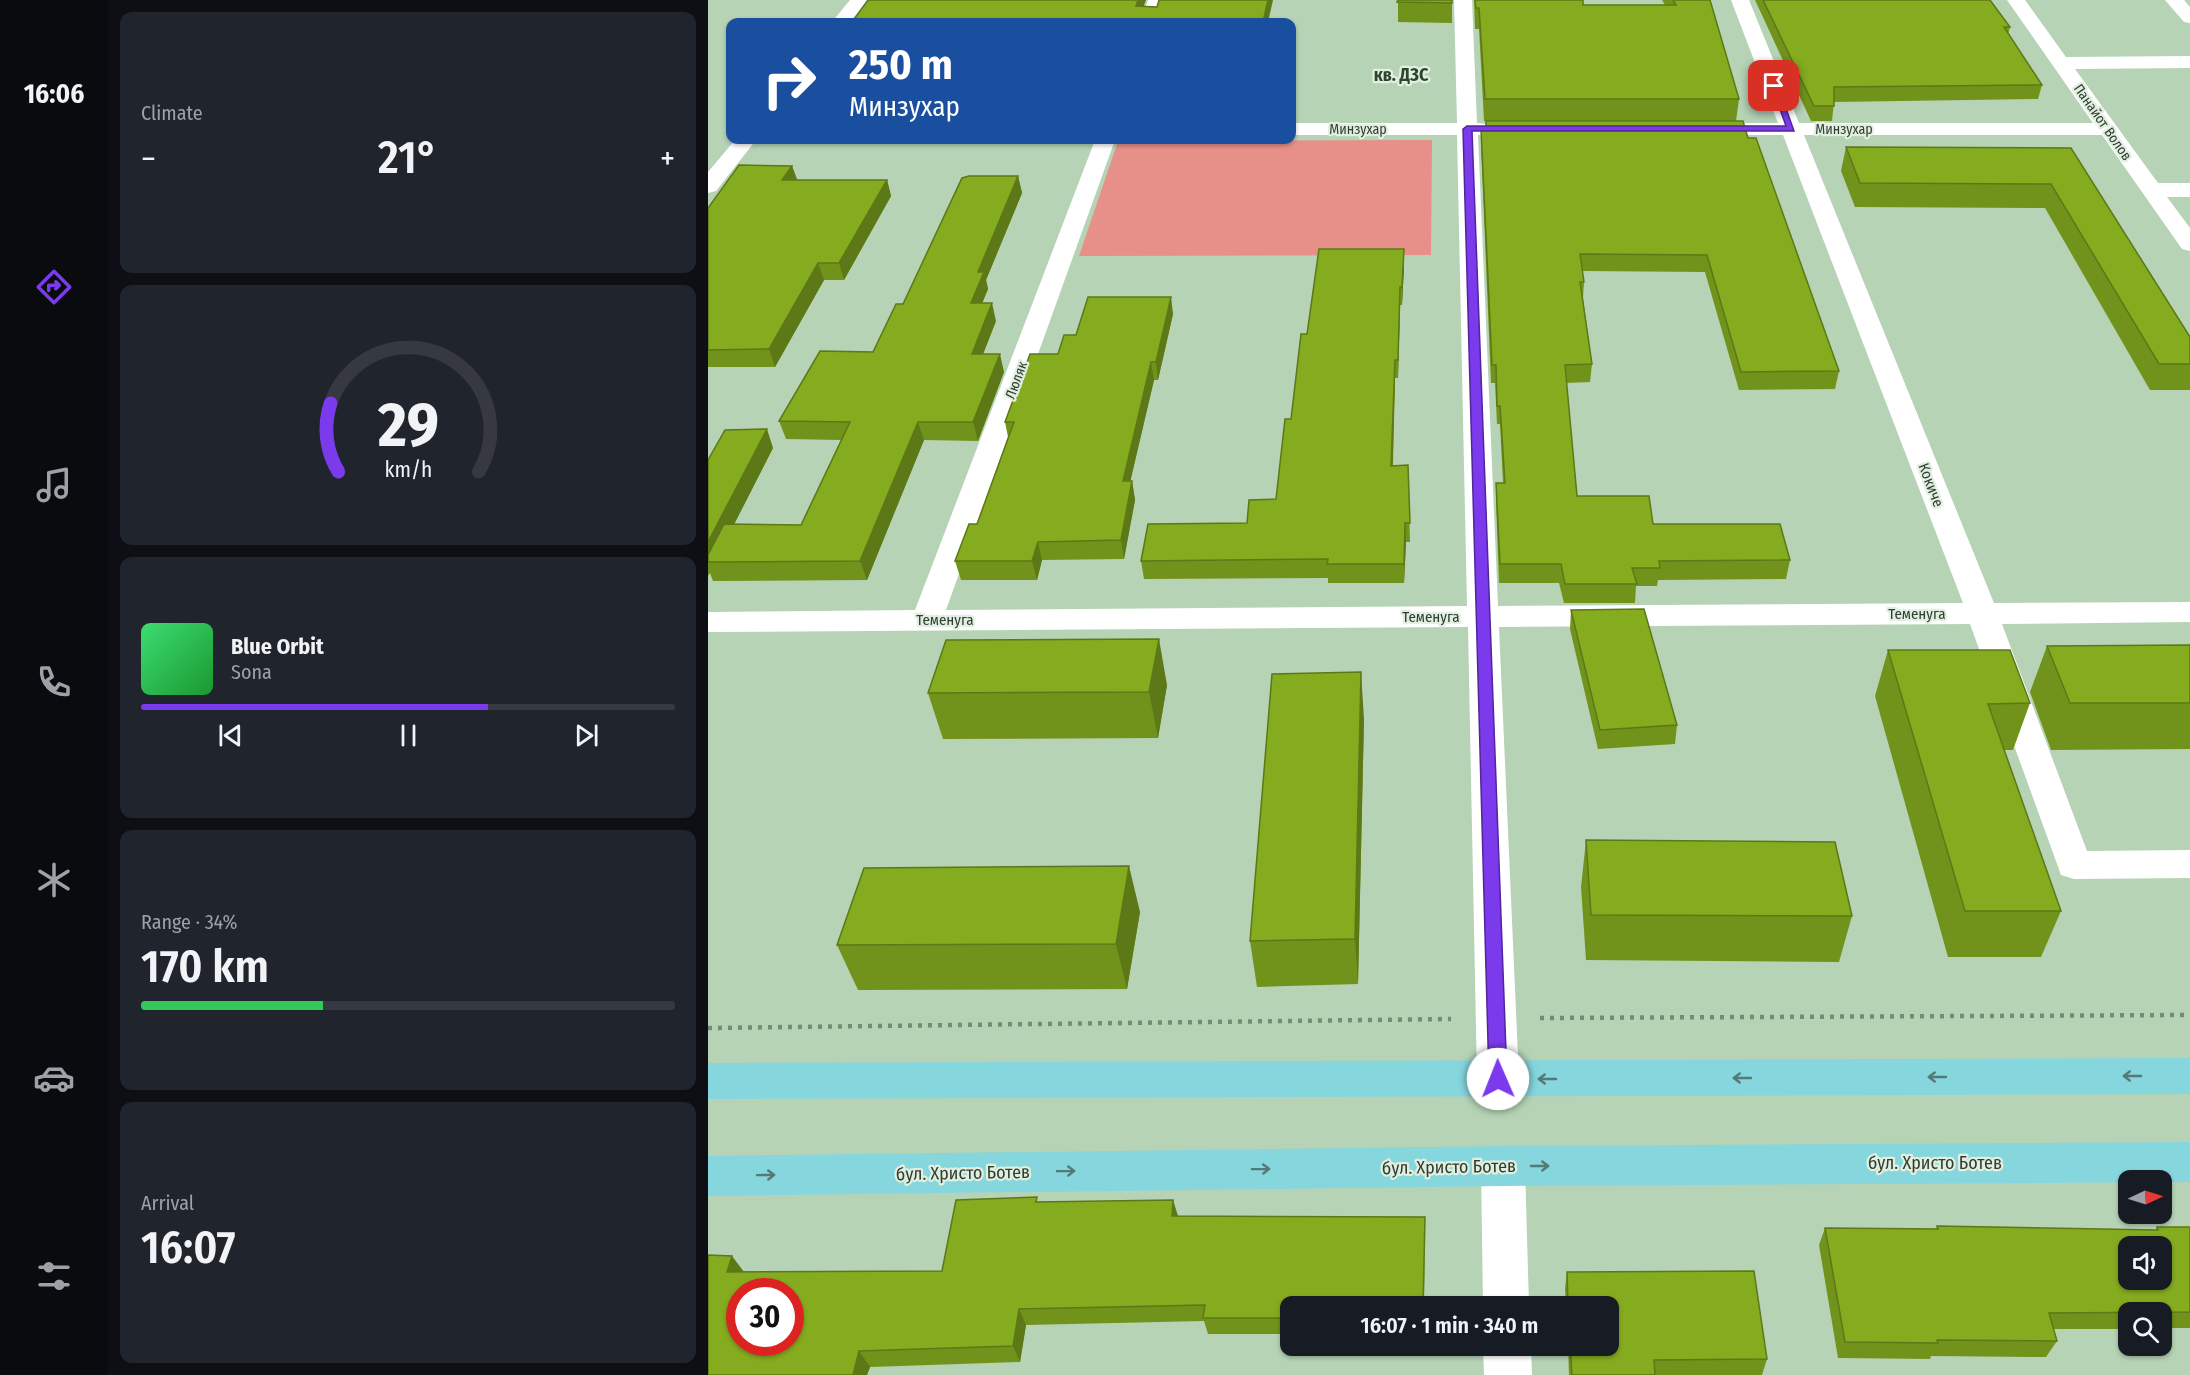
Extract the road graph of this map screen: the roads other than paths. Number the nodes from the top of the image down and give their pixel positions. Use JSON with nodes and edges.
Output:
{"nodes":[{"id":1,"x":859,"y":0,"type":"edge"},
{"id":2,"x":1157,"y":0,"type":"edge"},
{"id":3,"x":1463,"y":0,"type":"edge"},
{"id":4,"x":1740,"y":0,"type":"edge"},
{"id":5,"x":2016,"y":0,"type":"edge"},
{"id":6,"x":2174,"y":0,"type":"edge"},
{"id":7,"x":844,"y":18,"type":"edge"},
{"id":8,"x":1150,"y":18,"type":"edge"},
{"id":9,"x":2190,"y":18,"type":"edge"},
{"id":10,"x":2190,"y":62,"type":"edge"},
{"id":11,"x":2061,"y":63,"type":"junction"},
{"id":12,"x":1296,"y":129,"type":"edge"},
{"id":13,"x":1467,"y":129,"type":"junction"},
{"id":14,"x":1503,"y":129,"type":"edge"},
{"id":15,"x":1683,"y":129,"type":"edge"},
{"id":16,"x":1791,"y":129,"type":"junction"},
{"id":17,"x":2108,"y":129,"type":"junction"},
{"id":18,"x":743,"y":144,"type":"edge"},
{"id":19,"x":1104,"y":144,"type":"edge"},
{"id":20,"x":708,"y":186,"type":"edge"},
{"id":21,"x":2151,"y":190,"type":"junction"},
{"id":22,"x":2190,"y":190,"type":"edge"},
{"id":23,"x":2190,"y":244,"type":"edge"},
{"id":24,"x":2190,"y":612,"type":"edge"},
{"id":25,"x":1982,"y":613,"type":"junction"},
{"id":26,"x":1483,"y":617,"type":"junction"},
{"id":27,"x":927,"y":620,"type":"junction"},
{"id":28,"x":708,"y":622,"type":"edge"},
{"id":29,"x":2190,"y":864,"type":"edge"},
{"id":30,"x":2190,"y":1076,"type":"edge"},
{"id":31,"x":1498,"y":1079,"type":"junction"},
{"id":32,"x":708,"y":1081,"type":"edge"},
{"id":33,"x":2190,"y":1161,"type":"edge"},
{"id":34,"x":1503,"y":1166,"type":"junction"},
{"id":35,"x":708,"y":1176,"type":"edge"},
{"id":36,"x":1506,"y":1296,"type":"edge"},
{"id":37,"x":1508,"y":1356,"type":"edge"},
{"id":38,"x":1508,"y":1375,"type":"edge"}],
"edges":[{"from":1,"to":7,"type":"street"},
{"from":2,"to":8,"type":"street"},
{"from":3,"to":13,"type":"street"},
{"from":4,"to":16,"type":"street","name":"Кокиче"},
{"from":5,"to":11,"type":"street","name":"Панайот Волов"},
{"from":6,"to":9,"type":"street"},
{"from":10,"to":11,"type":"street"},
{"from":11,"to":17,"type":"street","name":"Панайот Волов"},
{"from":12,"to":13,"type":"street","name":"Минзухар"},
{"from":13,"to":14,"type":"street","name":"Минзухар"},
{"from":13,"to":26,"type":"street"},
{"from":15,"to":16,"type":"street","name":"Минзухар"},
{"from":16,"to":17,"type":"street","name":"Минзухар"},
{"from":16,"to":25,"type":"street","name":"Кокиче"},
{"from":17,"to":21,"type":"street","name":"Панайот Волов"},
{"from":18,"to":20,"type":"street"},
{"from":19,"to":27,"type":"street","name":"Люляк"},
{"from":21,"to":22,"type":"street"},
{"from":21,"to":23,"type":"street","name":"Панайот Волов"},
{"from":24,"to":25,"type":"street","name":"Теменуга"},
{"from":25,"to":26,"type":"street","name":"Теменуга"},
{"from":25,"to":29,"type":"street","name":"Кокиче"},
{"from":26,"to":27,"type":"street","name":"Теменуга"},
{"from":26,"to":31,"type":"street"},
{"from":27,"to":28,"type":"street","name":"Теменуга"},
{"from":30,"to":31,"type":"main road","one_way":true},
{"from":31,"to":32,"type":"main road"},
{"from":34,"to":33,"type":"main road","name":"бул. Христо Ботев","one_way":true},
{"from":35,"to":34,"type":"main road","name":"бул. Христо Ботев","one_way":true},
{"from":34,"to":36,"type":"street"},
{"from":37,"to":38,"type":"street"}]}
